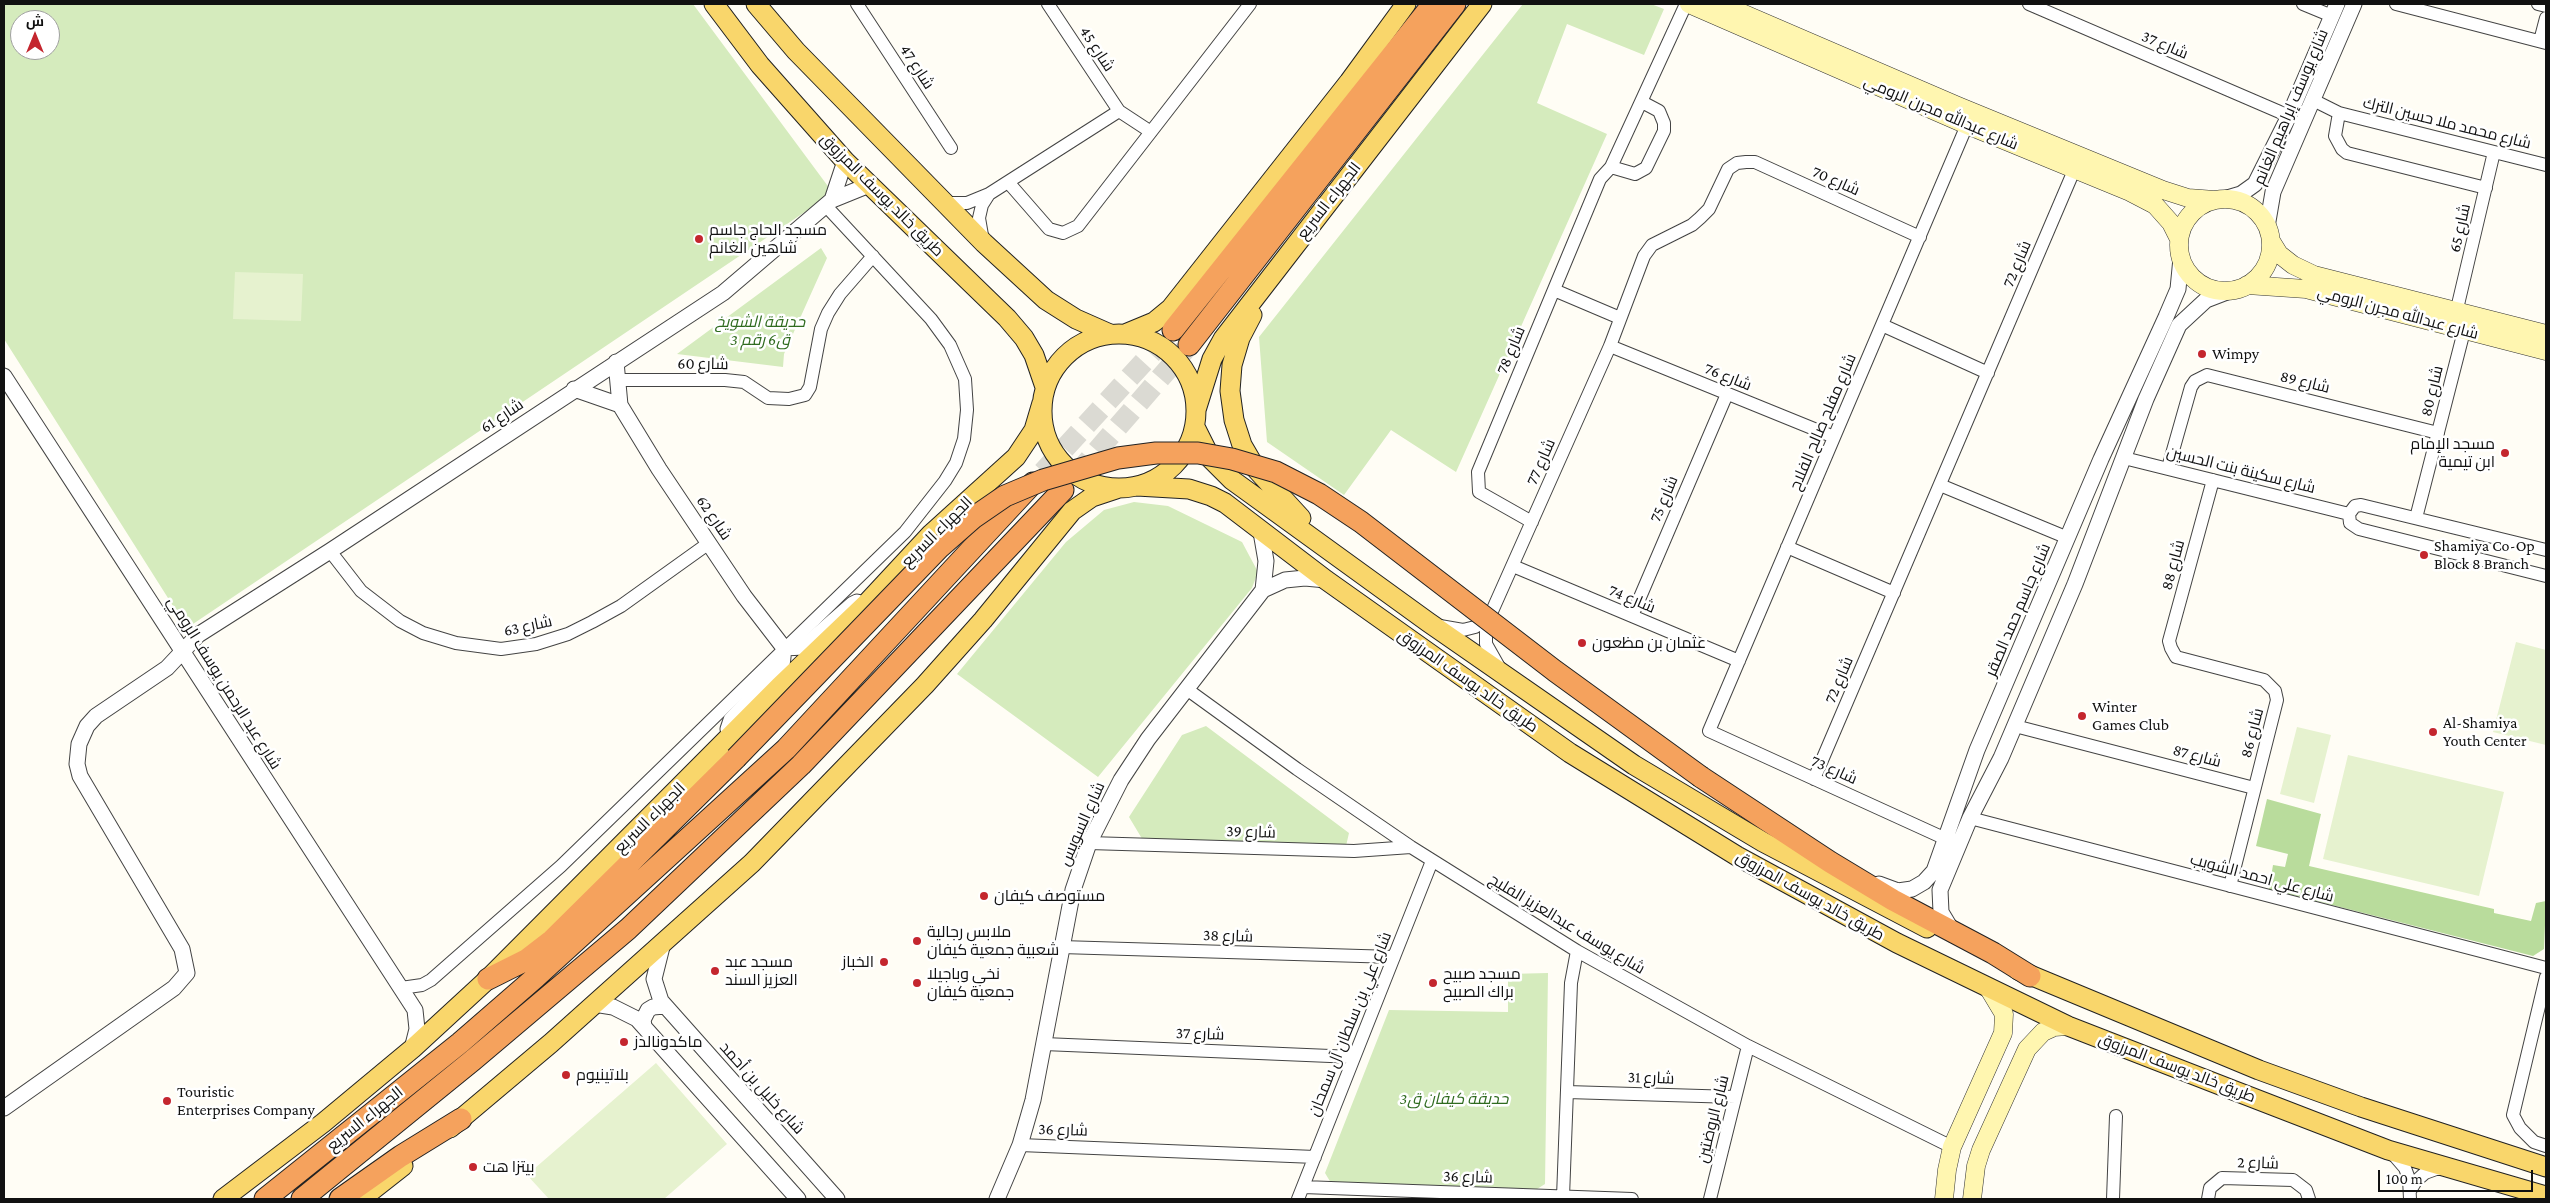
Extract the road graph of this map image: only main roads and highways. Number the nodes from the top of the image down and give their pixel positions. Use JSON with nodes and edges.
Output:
{"nodes":[{"id":1,"x":714,"y":4,"type":"edge"},
{"id":2,"x":756,"y":4,"type":"edge"},
{"id":3,"x":1406,"y":4,"type":"edge"},
{"id":4,"x":1433,"y":4,"type":"edge"},
{"id":5,"x":1455,"y":4,"type":"edge"},
{"id":6,"x":1482,"y":4,"type":"edge"},
{"id":7,"x":1687,"y":4,"type":"edge"},
{"id":8,"x":1721,"y":4,"type":"edge"},
{"id":9,"x":2219,"y":200,"type":"junction"},
{"id":10,"x":2269,"y":234,"type":"junction"},
{"id":11,"x":2179,"y":239,"type":"junction"},
{"id":12,"x":1292,"y":250,"type":"junction"},
{"id":13,"x":2240,"y":288,"type":"junction"},
{"id":14,"x":1173,"y":330,"type":"tunnel mouth"},
{"id":15,"x":1117,"y":334,"type":"junction"},
{"id":16,"x":2546,"y":334,"type":"edge"},
{"id":17,"x":1189,"y":345,"type":"tunnel mouth"},
{"id":18,"x":2546,"y":351,"type":"edge"},
{"id":19,"x":1044,"y":395,"type":"junction"},
{"id":20,"x":1196,"y":418,"type":"junction"},
{"id":21,"x":1043,"y":472,"type":"tunnel mouth"},
{"id":22,"x":1128,"y":487,"type":"junction"},
{"id":23,"x":1063,"y":490,"type":"tunnel mouth"},
{"id":24,"x":1344,"y":561,"type":"junction"},
{"id":25,"x":1570,"y":753,"type":"junction"},
{"id":26,"x":1707,"y":809,"type":"junction"},
{"id":27,"x":2030,"y":976,"type":"junction"},
{"id":28,"x":488,"y":979,"type":"junction"},
{"id":29,"x":1989,"y":988,"type":"junction"},
{"id":30,"x":2068,"y":1026,"type":"junction"},
{"id":31,"x":1987,"y":1067,"type":"junction"},
{"id":32,"x":2013,"y":1081,"type":"junction"},
{"id":33,"x":2230,"y":1089,"type":"junction"},
{"id":34,"x":2361,"y":1107,"type":"junction"},
{"id":35,"x":461,"y":1119,"type":"junction"},
{"id":36,"x":2546,"y":1167,"type":"edge"},
{"id":37,"x":2546,"y":1196,"type":"edge"},
{"id":38,"x":1946,"y":1198,"type":"edge"},
{"id":39,"x":1970,"y":1198,"type":"edge"},
{"id":40,"x":222,"y":1199,"type":"edge"},
{"id":41,"x":265,"y":1199,"type":"edge"},
{"id":42,"x":302,"y":1199,"type":"edge"},
{"id":43,"x":340,"y":1199,"type":"edge"},
{"id":44,"x":361,"y":1199,"type":"edge"}],
"edges":[{"from":1,"to":19,"type":"main road","name":"طريق خالد يوسف المرزوق"},
{"from":2,"to":15,"type":"main road"},
{"from":3,"to":15,"type":"main road"},
{"from":4,"to":14,"type":"highway"},
{"from":5,"to":17,"type":"highway","name":"الجهراء السريع"},
{"from":6,"to":12,"type":"main road","name":"الجهراء السريع"},
{"from":7,"to":11,"type":"main road","name":"شارع عبدالله مجرن الرومي"},
{"from":8,"to":9,"type":"main road","name":"شارع عبدالله مجرن الرومي"},
{"from":9,"to":10,"type":"main road"},
{"from":9,"to":11,"type":"main road"},
{"from":10,"to":13,"type":"main road"},
{"from":10,"to":16,"type":"main road","name":"شارع عبدالله مجرن الرومي"},
{"from":11,"to":13,"type":"main road"},
{"from":12,"to":20,"type":"main road","name":"الجهراء السريع"},
{"from":12,"to":24,"type":"main road"},
{"from":13,"to":18,"type":"main road","name":"شارع عبدالله مجرن الرومي"},
{"from":15,"to":19,"type":"main road"},
{"from":15,"to":20,"type":"main road"},
{"from":19,"to":22,"type":"main road"},
{"from":19,"to":28,"type":"main road","name":"الجهراء السريع"},
{"from":20,"to":22,"type":"main road"},
{"from":20,"to":24,"type":"main road","name":"طريق خالد يوسف المرزوق"},
{"from":21,"to":41,"type":"highway","name":"الجهراء السريع"},
{"from":22,"to":25,"type":"main road","name":"طريق خالد يوسف المرزوق"},
{"from":22,"to":35,"type":"main road"},
{"from":23,"to":42,"type":"highway","name":"الجهراء السريع"},
{"from":24,"to":26,"type":"main road","name":"طريق خالد يوسف المرزوق"},
{"from":25,"to":26,"type":"main road"},
{"from":25,"to":29,"type":"main road","name":"طريق خالد يوسف المرزوق"},
{"from":26,"to":27,"type":"main road","name":"طريق خالد يوسف المرزوق"},
{"from":27,"to":28,"type":"highway","bridge":true},
{"from":27,"to":34,"type":"main road","name":"طريق خالد يوسف المرزوق"},
{"from":28,"to":40,"type":"main road","name":"الجهراء السريع"},
{"from":29,"to":30,"type":"main road","name":"طريق خالد يوسف المرزوق"},
{"from":29,"to":31,"type":"main road"},
{"from":30,"to":32,"type":"main road"},
{"from":30,"to":33,"type":"main road","name":"طريق خالد يوسف المرزوق"},
{"from":31,"to":32,"type":"main road"},
{"from":31,"to":38,"type":"main road"},
{"from":32,"to":39,"type":"main road"},
{"from":33,"to":34,"type":"main road"},
{"from":33,"to":37,"type":"main road","name":"طريق خالد يوسف المرزوق"},
{"from":34,"to":36,"type":"main road","name":"طريق خالد يوسف المرزوق"},
{"from":35,"to":43,"type":"highway"},
{"from":35,"to":44,"type":"main road"}]}
